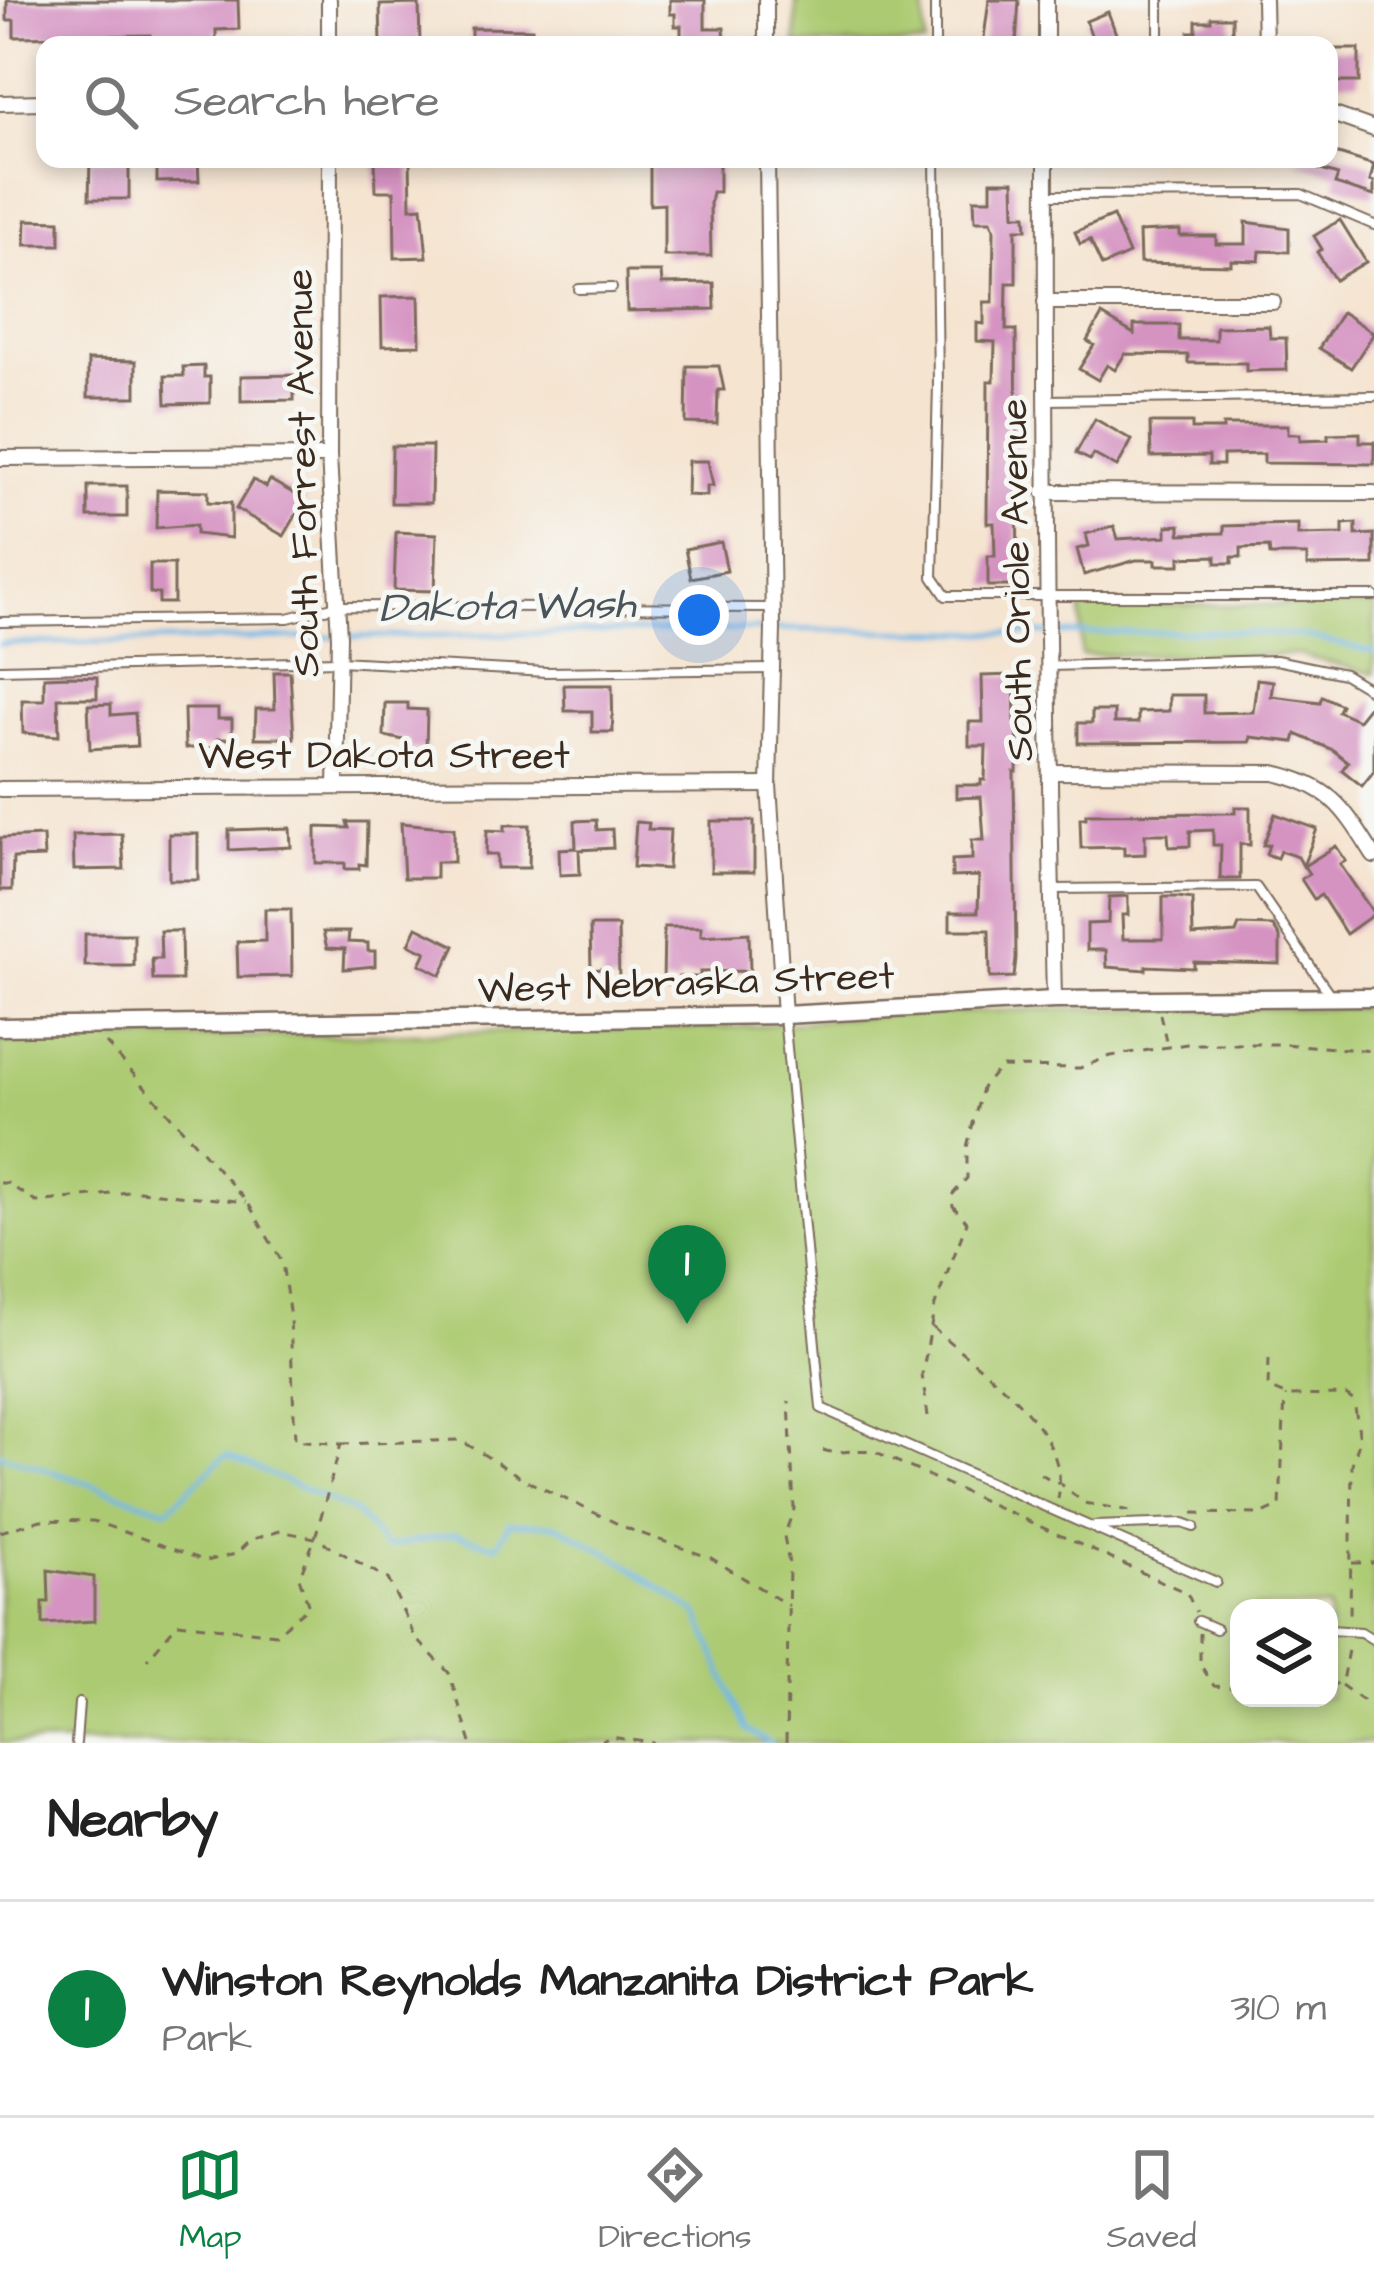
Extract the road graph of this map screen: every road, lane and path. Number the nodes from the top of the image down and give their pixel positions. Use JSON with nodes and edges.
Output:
{"nodes":[{"id":1,"x":329,"y":0,"type":"edge"},
{"id":2,"x":766,"y":0,"type":"edge"},
{"id":3,"x":935,"y":0,"type":"edge"},
{"id":4,"x":1046,"y":0,"type":"edge"},
{"id":5,"x":1159,"y":0,"type":"edge"},
{"id":6,"x":1264,"y":0,"type":"edge"},
{"id":7,"x":329,"y":36,"type":"edge"},
{"id":8,"x":766,"y":36,"type":"edge"},
{"id":9,"x":934,"y":36,"type":"edge"},
{"id":10,"x":1046,"y":36,"type":"edge"},
{"id":11,"x":1159,"y":36,"type":"edge"},
{"id":12,"x":1265,"y":36,"type":"edge"},
{"id":13,"x":36,"y":102,"type":"edge"},
{"id":14,"x":0,"y":103,"type":"edge"},
{"id":15,"x":1338,"y":116,"type":"edge"},
{"id":16,"x":1374,"y":129,"type":"edge"},
{"id":17,"x":330,"y":168,"type":"edge"},
{"id":18,"x":767,"y":168,"type":"edge"},
{"id":19,"x":935,"y":168,"type":"edge"},
{"id":20,"x":1046,"y":168,"type":"edge"},
{"id":21,"x":1046,"y":195,"type":"junction"},
{"id":22,"x":1374,"y":225,"type":"edge"},
{"id":23,"x":612,"y":288,"type":"dead end"},
{"id":24,"x":579,"y":289,"type":"dead end"},
{"id":25,"x":1045,"y":302,"type":"junction"},
{"id":26,"x":1273,"y":302,"type":"dead end"},
{"id":27,"x":1374,"y":396,"type":"edge"},
{"id":28,"x":1045,"y":400,"type":"junction"},
{"id":29,"x":329,"y":456,"type":"junction"},
{"id":30,"x":0,"y":458,"type":"edge"},
{"id":31,"x":1044,"y":492,"type":"junction"},
{"id":32,"x":1374,"y":493,"type":"edge"},
{"id":33,"x":1046,"y":596,"type":"junction"},
{"id":34,"x":1374,"y":596,"type":"edge"},
{"id":35,"x":338,"y":606,"type":"junction"},
{"id":36,"x":772,"y":608,"type":"junction"},
{"id":37,"x":0,"y":622,"type":"edge"},
{"id":38,"x":339,"y":661,"type":"junction"},
{"id":39,"x":1050,"y":666,"type":"junction"},
{"id":40,"x":0,"y":669,"type":"edge"},
{"id":41,"x":772,"y":669,"type":"junction"},
{"id":42,"x":1374,"y":692,"type":"edge"},
{"id":43,"x":1050,"y":772,"type":"junction"},
{"id":44,"x":769,"y":785,"type":"junction"},
{"id":45,"x":335,"y":787,"type":"junction"},
{"id":46,"x":0,"y":789,"type":"edge"},
{"id":47,"x":1374,"y":856,"type":"edge"},
{"id":48,"x":1052,"y":889,"type":"junction"},
{"id":49,"x":1374,"y":997,"type":"edge"},
{"id":50,"x":1331,"y":998,"type":"junction"},
{"id":51,"x":1054,"y":1000,"type":"junction"},
{"id":52,"x":1157,"y":1000,"type":"junction"},
{"id":53,"x":784,"y":1015,"type":"junction"},
{"id":54,"x":95,"y":1026,"type":"junction"},
{"id":55,"x":0,"y":1027,"type":"edge"},
{"id":56,"x":1168,"y":1047,"type":"junction"},
{"id":57,"x":1374,"y":1051,"type":"edge"},
{"id":58,"x":0,"y":1184,"type":"edge"},
{"id":59,"x":248,"y":1203,"type":"junction"},
{"id":60,"x":931,"y":1326,"type":"junction"},
{"id":61,"x":1269,"y":1360,"type":"dead end"},
{"id":62,"x":1285,"y":1396,"type":"junction"},
{"id":63,"x":789,"y":1401,"type":"dead end"},
{"id":64,"x":928,"y":1416,"type":"dead end"},
{"id":65,"x":341,"y":1444,"type":"junction"},
{"id":66,"x":823,"y":1450,"type":"dead end"},
{"id":67,"x":1040,"y":1474,"type":"dead end"},
{"id":68,"x":1061,"y":1484,"type":"junction"},
{"id":69,"x":1053,"y":1510,"type":"junction"},
{"id":70,"x":1152,"y":1513,"type":"dead end"},
{"id":71,"x":1174,"y":1513,"type":"dead end"},
{"id":72,"x":1088,"y":1526,"type":"junction"},
{"id":73,"x":1194,"y":1528,"type":"dead end"},
{"id":74,"x":0,"y":1532,"type":"edge"},
{"id":75,"x":315,"y":1538,"type":"junction"},
{"id":76,"x":1352,"y":1563,"type":"junction"},
{"id":77,"x":1374,"y":1563,"type":"edge"},
{"id":78,"x":1216,"y":1582,"type":"dead end"},
{"id":79,"x":789,"y":1606,"type":"junction"},
{"id":80,"x":1198,"y":1622,"type":"junction"},
{"id":81,"x":1216,"y":1629,"type":"dead end"},
{"id":82,"x":1338,"y":1630,"type":"edge"},
{"id":83,"x":1350,"y":1630,"type":"junction"},
{"id":84,"x":1374,"y":1640,"type":"edge"},
{"id":85,"x":147,"y":1659,"type":"dead end"},
{"id":86,"x":1340,"y":1684,"type":"joint"},
{"id":87,"x":1230,"y":1687,"type":"edge"},
{"id":88,"x":79,"y":1703,"type":"dead end"},
{"id":89,"x":1374,"y":1708,"type":"edge"},
{"id":90,"x":76,"y":1743,"type":"edge"},
{"id":91,"x":471,"y":1743,"type":"edge"},
{"id":92,"x":599,"y":1743,"type":"edge"},
{"id":93,"x":654,"y":1743,"type":"edge"},
{"id":94,"x":786,"y":1743,"type":"edge"}],
"edges":[{"from":1,"to":7,"type":"street"},
{"from":2,"to":8,"type":"street"},
{"from":3,"to":9,"type":"lane"},
{"from":4,"to":10,"type":"street"},
{"from":5,"to":11,"type":"lane"},
{"from":6,"to":12,"type":"street"},
{"from":13,"to":14,"type":"street"},
{"from":15,"to":16,"type":"street"},
{"from":17,"to":29,"type":"street","name":"South Forrest Avenue"},
{"from":18,"to":36,"type":"street"},
{"from":19,"to":33,"type":"lane"},
{"from":20,"to":21,"type":"street","name":"South Oriole Avenue"},
{"from":21,"to":22,"type":"lane"},
{"from":21,"to":25,"type":"street","name":"South Oriole Avenue"},
{"from":23,"to":24,"type":"lane"},
{"from":25,"to":26,"type":"street"},
{"from":25,"to":28,"type":"street","name":"South Oriole Avenue"},
{"from":27,"to":28,"type":"lane"},
{"from":28,"to":31,"type":"street","name":"South Oriole Avenue"},
{"from":29,"to":30,"type":"street"},
{"from":29,"to":35,"type":"street","name":"South Forrest Avenue"},
{"from":31,"to":32,"type":"street"},
{"from":31,"to":33,"type":"street","name":"South Oriole Avenue"},
{"from":33,"to":34,"type":"lane"},
{"from":33,"to":39,"type":"street","name":"South Oriole Avenue"},
{"from":35,"to":36,"type":"lane"},
{"from":35,"to":37,"type":"lane"},
{"from":35,"to":38,"type":"street","name":"South Forrest Avenue"},
{"from":36,"to":41,"type":"street"},
{"from":38,"to":40,"type":"lane"},
{"from":38,"to":41,"type":"lane"},
{"from":38,"to":45,"type":"street","name":"South Forrest Avenue"},
{"from":39,"to":42,"type":"lane"},
{"from":39,"to":43,"type":"street","name":"South Oriole Avenue"},
{"from":41,"to":44,"type":"street"},
{"from":43,"to":47,"type":"street"},
{"from":43,"to":48,"type":"street","name":"South Oriole Avenue"},
{"from":44,"to":45,"type":"street","name":"West Dakota Street"},
{"from":44,"to":53,"type":"street"},
{"from":45,"to":46,"type":"street","name":"West Dakota Street"},
{"from":48,"to":50,"type":"lane"},
{"from":48,"to":51,"type":"street","name":"South Oriole Avenue"},
{"from":49,"to":50,"type":"street","name":"West Nebraska Street"},
{"from":50,"to":52,"type":"street","name":"West Nebraska Street"},
{"from":51,"to":52,"type":"street","name":"West Nebraska Street"},
{"from":51,"to":53,"type":"street","name":"West Nebraska Street"},
{"from":52,"to":56,"type":"path"},
{"from":53,"to":54,"type":"street","name":"West Nebraska Street"},
{"from":53,"to":69,"type":"lane"},
{"from":54,"to":55,"type":"street","name":"West Nebraska Street"},
{"from":54,"to":59,"type":"path"},
{"from":56,"to":57,"type":"path"},
{"from":56,"to":60,"type":"path"},
{"from":58,"to":59,"type":"path"},
{"from":59,"to":65,"type":"path"},
{"from":60,"to":64,"type":"path"},
{"from":60,"to":68,"type":"path"},
{"from":61,"to":62,"type":"path"},
{"from":62,"to":71,"type":"path"},
{"from":62,"to":76,"type":"path"},
{"from":63,"to":79,"type":"path"},
{"from":65,"to":75,"type":"path"},
{"from":65,"to":79,"type":"path"},
{"from":66,"to":80,"type":"path"},
{"from":67,"to":68,"type":"path"},
{"from":68,"to":69,"type":"path"},
{"from":68,"to":70,"type":"path"},
{"from":69,"to":72,"type":"lane"},
{"from":72,"to":73,"type":"lane"},
{"from":72,"to":78,"type":"lane"},
{"from":74,"to":75,"type":"path"},
{"from":75,"to":85,"type":"path"},
{"from":75,"to":91,"type":"path"},
{"from":76,"to":77,"type":"path"},
{"from":76,"to":83,"type":"path"},
{"from":79,"to":94,"type":"path"},
{"from":80,"to":81,"type":"lane"},
{"from":80,"to":87,"type":"path"},
{"from":82,"to":83,"type":"lane"},
{"from":83,"to":84,"type":"lane"},
{"from":83,"to":86,"type":"path"},
{"from":86,"to":89,"type":"path"},
{"from":88,"to":90,"type":"lane"},
{"from":92,"to":93,"type":"path"}]}
